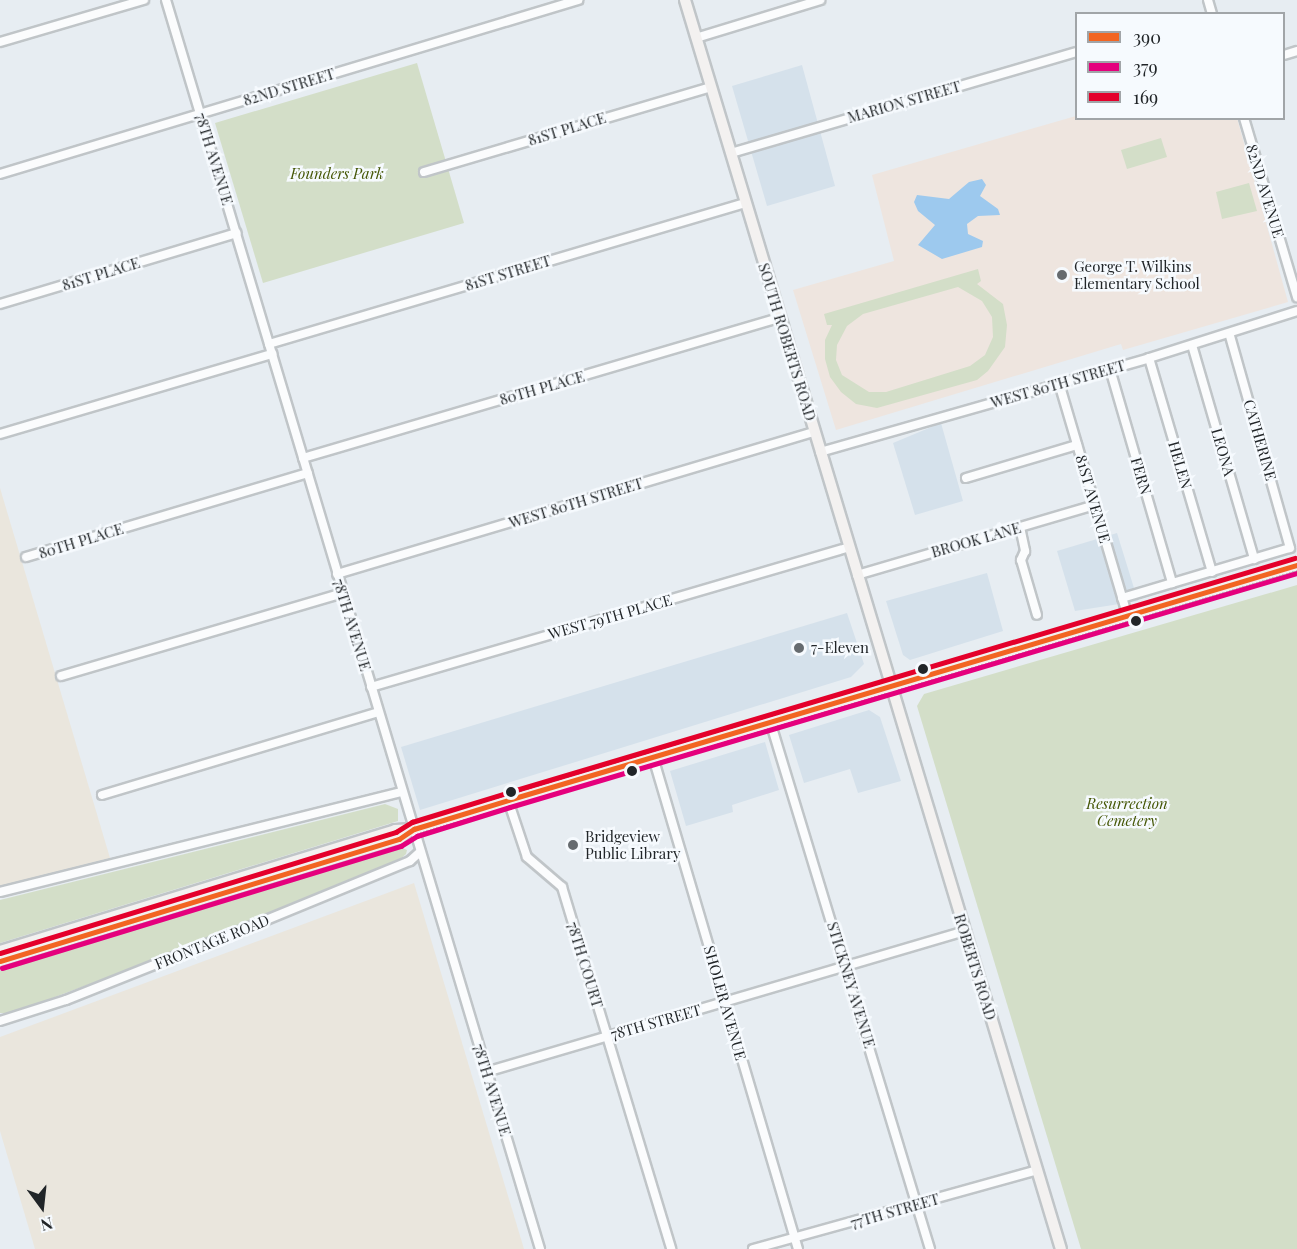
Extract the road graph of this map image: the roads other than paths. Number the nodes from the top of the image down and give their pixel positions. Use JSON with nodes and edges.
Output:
{"nodes":[{"id":1,"x":144,"y":0,"type":"edge"},
{"id":2,"x":166,"y":0,"type":"edge"},
{"id":3,"x":578,"y":0,"type":"edge"},
{"id":4,"x":685,"y":0,"type":"edge"},
{"id":5,"x":820,"y":0,"type":"edge"},
{"id":6,"x":696,"y":38,"type":"junction"},
{"id":7,"x":0,"y":42,"type":"edge"},
{"id":8,"x":1075,"y":53,"type":"edge"},
{"id":9,"x":711,"y":87,"type":"junction"},
{"id":10,"x":199,"y":114,"type":"junction"},
{"id":11,"x":1245,"y":120,"type":"edge"},
{"id":12,"x":731,"y":153,"type":"junction"},
{"id":13,"x":424,"y":172,"type":"dead end"},
{"id":14,"x":0,"y":174,"type":"edge"},
{"id":15,"x":746,"y":203,"type":"junction"},
{"id":16,"x":237,"y":233,"type":"junction"},
{"id":17,"x":1297,"y":297,"type":"edge"},
{"id":18,"x":0,"y":304,"type":"edge"},
{"id":19,"x":1297,"y":311,"type":"edge"},
{"id":20,"x":780,"y":318,"type":"junction"},
{"id":21,"x":1229,"y":333,"type":"junction"},
{"id":22,"x":269,"y":344,"type":"junction"},
{"id":23,"x":1192,"y":345,"type":"junction"},
{"id":24,"x":272,"y":354,"type":"junction"},
{"id":25,"x":1149,"y":358,"type":"junction"},
{"id":26,"x":1110,"y":369,"type":"junction"},
{"id":27,"x":1059,"y":383,"type":"junction"},
{"id":28,"x":814,"y":432,"type":"junction"},
{"id":29,"x":0,"y":434,"type":"edge"},
{"id":30,"x":1077,"y":445,"type":"junction"},
{"id":31,"x":820,"y":452,"type":"junction"},
{"id":32,"x":303,"y":458,"type":"junction"},
{"id":33,"x":308,"y":473,"type":"junction"},
{"id":34,"x":966,"y":478,"type":"dead end"},
{"id":35,"x":1095,"y":505,"type":"junction"},
{"id":36,"x":1020,"y":527,"type":"junction"},
{"id":37,"x":849,"y":547,"type":"junction"},
{"id":38,"x":26,"y":557,"type":"dead end"},
{"id":39,"x":1254,"y":559,"type":"junction"},
{"id":40,"x":1297,"y":564,"type":"edge"},
{"id":41,"x":1212,"y":572,"type":"junction"},
{"id":42,"x":337,"y":574,"type":"junction"},
{"id":43,"x":857,"y":575,"type":"junction"},
{"id":44,"x":1173,"y":583,"type":"junction"},
{"id":45,"x":343,"y":593,"type":"junction"},
{"id":46,"x":1122,"y":598,"type":"junction"},
{"id":47,"x":1127,"y":614,"type":"junction"},
{"id":48,"x":1037,"y":615,"type":"dead end"},
{"id":49,"x":61,"y":676,"type":"dead end"},
{"id":50,"x":890,"y":684,"type":"junction"},
{"id":51,"x":371,"y":687,"type":"junction"},
{"id":52,"x":378,"y":712,"type":"junction"},
{"id":53,"x":770,"y":721,"type":"junction"},
{"id":54,"x":652,"y":757,"type":"junction"},
{"id":55,"x":402,"y":792,"type":"junction"},
{"id":56,"x":102,"y":795,"type":"dead end"},
{"id":57,"x":508,"y":800,"type":"junction"},
{"id":58,"x":414,"y":829,"type":"junction"},
{"id":59,"x":420,"y":852,"type":"junction"},
{"id":60,"x":0,"y":892,"type":"edge"},
{"id":61,"x":964,"y":932,"type":"junction"},
{"id":62,"x":0,"y":951,"type":"edge"},
{"id":63,"x":0,"y":961,"type":"edge"},
{"id":64,"x":845,"y":966,"type":"junction"},
{"id":65,"x":725,"y":1002,"type":"junction"},
{"id":66,"x":0,"y":1021,"type":"edge"},
{"id":67,"x":606,"y":1036,"type":"junction"},
{"id":68,"x":486,"y":1072,"type":"junction"},
{"id":69,"x":1037,"y":1170,"type":"junction"},
{"id":70,"x":917,"y":1205,"type":"junction"},
{"id":71,"x":795,"y":1239,"type":"junction"},
{"id":72,"x":540,"y":1249,"type":"edge"},
{"id":73,"x":671,"y":1249,"type":"edge"},
{"id":74,"x":753,"y":1249,"type":"edge"},
{"id":75,"x":798,"y":1249,"type":"edge"},
{"id":76,"x":930,"y":1249,"type":"edge"},
{"id":77,"x":1061,"y":1249,"type":"edge"}],
"edges":[{"from":1,"to":7,"type":"street"},
{"from":2,"to":10,"type":"street","name":"78TH AVENUE"},
{"from":3,"to":10,"type":"street","name":"82ND STREET"},
{"from":4,"to":6,"type":"main road","name":"SOUTH ROBERTS ROAD"},
{"from":5,"to":6,"type":"street"},
{"from":6,"to":9,"type":"main road","name":"SOUTH ROBERTS ROAD"},
{"from":8,"to":12,"type":"street","name":"MARION STREET"},
{"from":9,"to":12,"type":"main road","name":"SOUTH ROBERTS ROAD"},
{"from":9,"to":13,"type":"street","name":"81ST PLACE"},
{"from":10,"to":14,"type":"street","name":"82ND STREET"},
{"from":10,"to":16,"type":"street","name":"78TH AVENUE"},
{"from":11,"to":17,"type":"street","name":"82ND AVENUE"},
{"from":12,"to":15,"type":"main road","name":"SOUTH ROBERTS ROAD"},
{"from":15,"to":20,"type":"main road","name":"SOUTH ROBERTS ROAD"},
{"from":15,"to":22,"type":"street","name":"81ST STREET"},
{"from":16,"to":18,"type":"street","name":"81ST PLACE"},
{"from":16,"to":22,"type":"street","name":"78TH AVENUE"},
{"from":19,"to":21,"type":"street","name":"WEST 80TH STREET"},
{"from":20,"to":28,"type":"main road","name":"SOUTH ROBERTS ROAD"},
{"from":20,"to":32,"type":"street","name":"80TH PLACE"},
{"from":21,"to":23,"type":"street","name":"WEST 80TH STREET"},
{"from":21,"to":39,"type":"street","name":"CATHERINE"},
{"from":22,"to":24,"type":"street","name":"78TH AVENUE"},
{"from":23,"to":25,"type":"street","name":"WEST 80TH STREET"},
{"from":23,"to":39,"type":"street","name":"LEONA"},
{"from":24,"to":29,"type":"street"},
{"from":24,"to":32,"type":"street","name":"78TH AVENUE"},
{"from":25,"to":26,"type":"street","name":"WEST 80TH STREET"},
{"from":25,"to":41,"type":"street","name":"HELEN"},
{"from":26,"to":27,"type":"street","name":"WEST 80TH STREET"},
{"from":26,"to":44,"type":"street","name":"FERN"},
{"from":27,"to":30,"type":"street","name":"81ST AVENUE"},
{"from":27,"to":31,"type":"street","name":"WEST 80TH STREET"},
{"from":28,"to":31,"type":"main road","name":"SOUTH ROBERTS ROAD"},
{"from":28,"to":42,"type":"street","name":"WEST 80TH STREET"},
{"from":30,"to":34,"type":"street"},
{"from":30,"to":35,"type":"street","name":"81ST AVENUE"},
{"from":31,"to":37,"type":"main road","name":"SOUTH ROBERTS ROAD"},
{"from":32,"to":33,"type":"street","name":"78TH AVENUE"},
{"from":33,"to":38,"type":"street","name":"80TH PLACE"},
{"from":33,"to":42,"type":"street","name":"78TH AVENUE"},
{"from":35,"to":36,"type":"street","name":"BROOK LANE"},
{"from":35,"to":46,"type":"street","name":"81ST AVENUE"},
{"from":36,"to":43,"type":"street","name":"BROOK LANE"},
{"from":36,"to":48,"type":"street"},
{"from":37,"to":43,"type":"main road","name":"SOUTH ROBERTS ROAD"},
{"from":37,"to":51,"type":"street","name":"WEST 79TH PLACE"},
{"from":39,"to":41,"type":"street"},
{"from":40,"to":47,"type":"main road"},
{"from":41,"to":44,"type":"street"},
{"from":42,"to":45,"type":"street","name":"78TH AVENUE"},
{"from":43,"to":50,"type":"main road","name":"SOUTH ROBERTS ROAD"},
{"from":44,"to":46,"type":"street"},
{"from":45,"to":49,"type":"street"},
{"from":45,"to":51,"type":"street","name":"78TH AVENUE"},
{"from":46,"to":47,"type":"street","name":"81ST AVENUE"},
{"from":47,"to":50,"type":"main road"},
{"from":50,"to":53,"type":"main road"},
{"from":50,"to":61,"type":"main road","name":"ROBERTS ROAD"},
{"from":51,"to":52,"type":"street","name":"78TH AVENUE"},
{"from":52,"to":55,"type":"street","name":"78TH AVENUE"},
{"from":52,"to":56,"type":"street"},
{"from":53,"to":54,"type":"main road"},
{"from":53,"to":64,"type":"street","name":"STICKNEY AVENUE"},
{"from":54,"to":57,"type":"main road"},
{"from":54,"to":65,"type":"street","name":"SHOLER AVENUE"},
{"from":55,"to":58,"type":"street","name":"78TH AVENUE"},
{"from":55,"to":60,"type":"street"},
{"from":57,"to":58,"type":"main road"},
{"from":57,"to":67,"type":"street","name":"78TH COURT"},
{"from":58,"to":59,"type":"street","name":"78TH AVENUE"},
{"from":58,"to":62,"type":"main road"},
{"from":58,"to":63,"type":"main road"},
{"from":59,"to":66,"type":"street","name":"FRONTAGE ROAD"},
{"from":59,"to":68,"type":"street","name":"78TH AVENUE"},
{"from":61,"to":64,"type":"street","name":"78TH STREET"},
{"from":61,"to":69,"type":"main road","name":"ROBERTS ROAD"},
{"from":64,"to":65,"type":"street","name":"78TH STREET"},
{"from":64,"to":70,"type":"street","name":"STICKNEY AVENUE"},
{"from":65,"to":67,"type":"street","name":"78TH STREET"},
{"from":65,"to":71,"type":"street","name":"SHOLER AVENUE"},
{"from":67,"to":68,"type":"street","name":"78TH STREET"},
{"from":67,"to":73,"type":"street","name":"78TH COURT"},
{"from":68,"to":72,"type":"street","name":"78TH AVENUE"},
{"from":69,"to":70,"type":"street","name":"77TH STREET"},
{"from":69,"to":77,"type":"main road","name":"ROBERTS ROAD"},
{"from":70,"to":71,"type":"street","name":"77TH STREET"},
{"from":70,"to":76,"type":"street","name":"STICKNEY AVENUE"},
{"from":71,"to":74,"type":"street","name":"77TH STREET"},
{"from":71,"to":75,"type":"street","name":"SHOLER AVENUE"}]}
